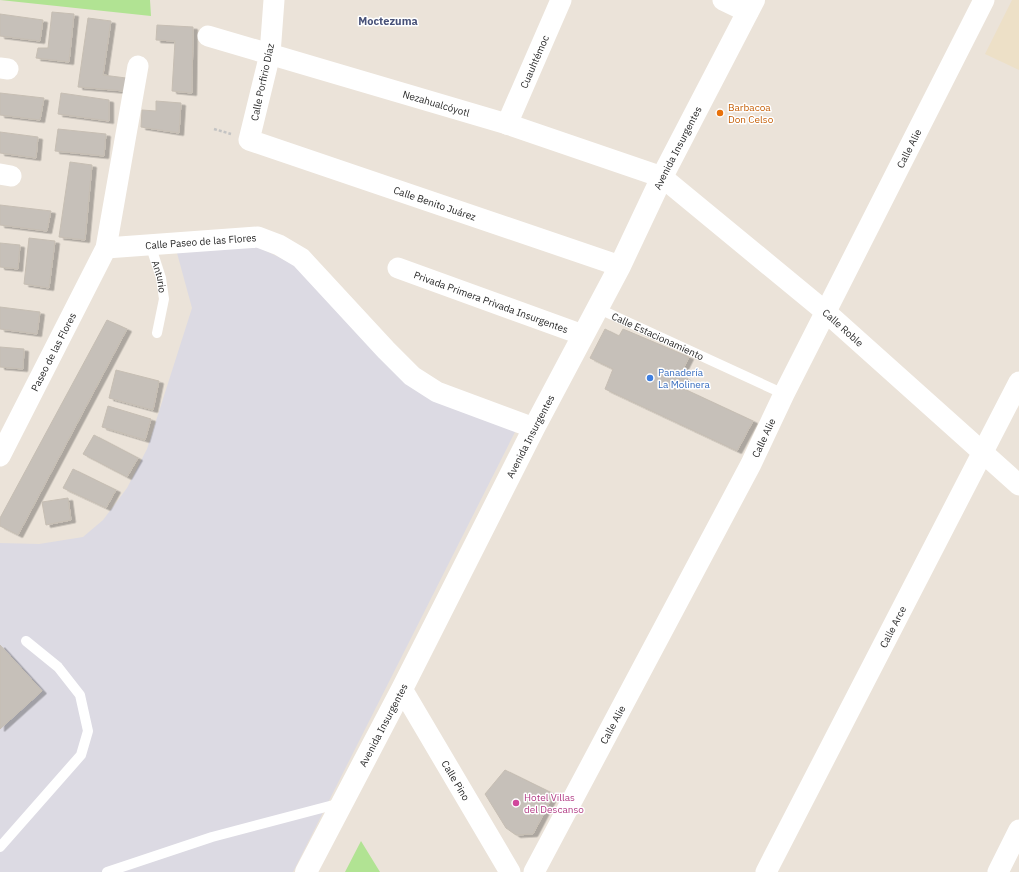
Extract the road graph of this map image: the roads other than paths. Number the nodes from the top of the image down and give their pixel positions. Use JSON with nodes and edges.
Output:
{"nodes":[{"id":1,"x":274,"y":0,"type":"edge"},
{"id":2,"x":561,"y":0,"type":"edge"},
{"id":3,"x":722,"y":0,"type":"edge"},
{"id":4,"x":984,"y":0,"type":"edge"},
{"id":5,"x":751,"y":6,"type":"edge"},
{"id":6,"x":208,"y":36,"type":"dead end"},
{"id":7,"x":270,"y":54,"type":"junction"},
{"id":8,"x":138,"y":66,"type":"dead end"},
{"id":9,"x":507,"y":124,"type":"junction"},
{"id":10,"x":249,"y":140,"type":"joint"},
{"id":11,"x":662,"y":177,"type":"junction"},
{"id":12,"x":150,"y":244,"type":"junction"},
{"id":13,"x":106,"y":248,"type":"junction"},
{"id":14,"x":620,"y":266,"type":"junction"},
{"id":15,"x":398,"y":268,"type":"dead end"},
{"id":16,"x":597,"y":308,"type":"junction"},
{"id":17,"x":827,"y":313,"type":"junction"},
{"id":18,"x":157,"y":333,"type":"dead end"},
{"id":19,"x":584,"y":335,"type":"junction"},
{"id":20,"x":1019,"y":382,"type":"edge"},
{"id":21,"x":784,"y":394,"type":"junction"},
{"id":22,"x":534,"y":428,"type":"junction"},
{"id":23,"x":984,"y":452,"type":"junction"},
{"id":24,"x":0,"y":456,"type":"edge"},
{"id":25,"x":1019,"y":485,"type":"edge"},
{"id":26,"x":26,"y":641,"type":"dead end"},
{"id":27,"x":402,"y":689,"type":"junction"},
{"id":28,"x":341,"y":803,"type":"junction"},
{"id":29,"x":1019,"y":830,"type":"edge"},
{"id":30,"x":0,"y":847,"type":"edge"},
{"id":31,"x":107,"y":872,"type":"edge"},
{"id":32,"x":306,"y":872,"type":"edge"},
{"id":33,"x":510,"y":872,"type":"edge"},
{"id":34,"x":534,"y":872,"type":"edge"},
{"id":35,"x":766,"y":872,"type":"edge"},
{"id":36,"x":998,"y":872,"type":"edge"}],
"edges":[{"from":1,"to":7,"type":"street","name":"Calle Porfirio Díaz"},
{"from":2,"to":9,"type":"street","name":"Cuauhtémoc"},
{"from":3,"to":5,"type":"street"},
{"from":4,"to":17,"type":"street","name":"Calle Alie"},
{"from":5,"to":11,"type":"street","name":"Avenida Insurgentes"},
{"from":6,"to":7,"type":"street","name":"Nezahualcóyotl"},
{"from":7,"to":9,"type":"street","name":"Nezahualcóyotl"},
{"from":7,"to":10,"type":"street","name":"Calle Porfirio Díaz"},
{"from":8,"to":13,"type":"street"},
{"from":9,"to":11,"type":"street","name":"Nezahualcóyotl"},
{"from":10,"to":14,"type":"street","name":"Calle Benito Juárez"},
{"from":11,"to":14,"type":"street","name":"Avenida Insurgentes"},
{"from":11,"to":17,"type":"street","name":"Calle Roble"},
{"from":12,"to":13,"type":"street","name":"Calle Paseo de las Flores"},
{"from":12,"to":18,"type":"lane","name":"Anturio"},
{"from":12,"to":22,"type":"street","name":"Calle Paseo de las Flores"},
{"from":13,"to":24,"type":"street","name":"Paseo de las Flores"},
{"from":14,"to":16,"type":"street","name":"Avenida Insurgentes"},
{"from":15,"to":19,"type":"street","name":"Privada Primera Privada Insurgentes"},
{"from":16,"to":19,"type":"street","name":"Avenida Insurgentes"},
{"from":16,"to":21,"type":"lane","name":"Calle Estacionamiento"},
{"from":17,"to":21,"type":"street","name":"Calle Alie"},
{"from":17,"to":23,"type":"street","name":"Calle Roble"},
{"from":19,"to":22,"type":"street","name":"Avenida Insurgentes"},
{"from":20,"to":23,"type":"street","name":"Calle Arce"},
{"from":21,"to":34,"type":"street","name":"Calle Alie"},
{"from":22,"to":27,"type":"street","name":"Avenida Insurgentes"},
{"from":23,"to":25,"type":"street","name":"Calle Roble"},
{"from":23,"to":35,"type":"street","name":"Calle Arce"},
{"from":26,"to":30,"type":"lane"},
{"from":27,"to":28,"type":"street","name":"Avenida Insurgentes"},
{"from":27,"to":33,"type":"street","name":"Calle Pino"},
{"from":28,"to":31,"type":"lane"},
{"from":28,"to":32,"type":"street","name":"Avenida Insurgentes"},
{"from":29,"to":36,"type":"street"}]}
